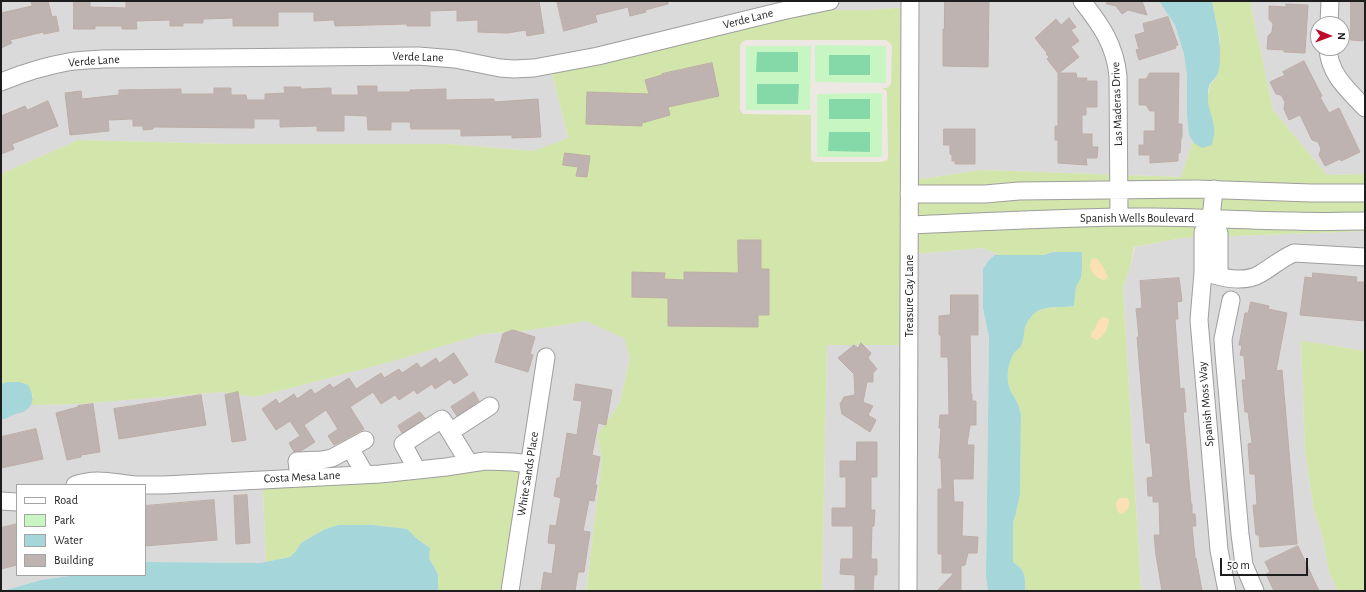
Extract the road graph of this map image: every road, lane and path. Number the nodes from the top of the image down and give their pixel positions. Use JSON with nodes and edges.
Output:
{"nodes":[{"id":1,"x":830,"y":1,"type":"edge"},
{"id":2,"x":910,"y":1,"type":"edge"},
{"id":3,"x":1082,"y":1,"type":"edge"},
{"id":4,"x":1330,"y":1,"type":"edge"},
{"id":5,"x":1329,"y":16,"type":"edge"},
{"id":6,"x":1328,"y":56,"type":"edge"},
{"id":7,"x":1,"y":82,"type":"edge"},
{"id":8,"x":1365,"y":108,"type":"edge"},
{"id":9,"x":1214,"y":189,"type":"junction"},
{"id":10,"x":1119,"y":190,"type":"junction"},
{"id":11,"x":1365,"y":193,"type":"edge"},
{"id":12,"x":909,"y":194,"type":"junction"},
{"id":13,"x":1118,"y":217,"type":"junction"},
{"id":14,"x":1211,"y":219,"type":"junction"},
{"id":15,"x":1365,"y":221,"type":"edge"},
{"id":16,"x":910,"y":225,"type":"junction"},
{"id":17,"x":1365,"y":258,"type":"edge"},
{"id":18,"x":1211,"y":274,"type":"junction"},
{"id":19,"x":1231,"y":300,"type":"dead end"},
{"id":20,"x":546,"y":357,"type":"dead end"},
{"id":21,"x":490,"y":406,"type":"dead end"},
{"id":22,"x":450,"y":432,"type":"junction"},
{"id":23,"x":365,"y":440,"type":"dead end"},
{"id":24,"x":350,"y":448,"type":"junction"},
{"id":25,"x":469,"y":463,"type":"junction"},
{"id":26,"x":529,"y":464,"type":"junction"},
{"id":27,"x":417,"y":470,"type":"junction"},
{"id":28,"x":365,"y":474,"type":"junction"},
{"id":29,"x":299,"y":477,"type":"junction"},
{"id":30,"x":77,"y":484,"type":"edge"},
{"id":31,"x":129,"y":484,"type":"edge"},
{"id":32,"x":146,"y":485,"type":"edge"},
{"id":33,"x":1,"y":501,"type":"edge"},
{"id":34,"x":16,"y":502,"type":"edge"},
{"id":35,"x":510,"y":591,"type":"edge"},
{"id":36,"x":908,"y":591,"type":"edge"},
{"id":37,"x":1227,"y":591,"type":"edge"},
{"id":38,"x":1255,"y":591,"type":"edge"}],
"edges":[{"from":1,"to":7,"type":"street","name":"Verde Lane"},
{"from":2,"to":12,"type":"street","name":"Treasure Cay Lane"},
{"from":3,"to":10,"type":"street","name":"Las Maderas Drive"},
{"from":4,"to":5,"type":"street"},
{"from":6,"to":8,"type":"street"},
{"from":9,"to":10,"type":"street"},
{"from":9,"to":11,"type":"street"},
{"from":9,"to":14,"type":"street","name":"Spanish Moss Way"},
{"from":10,"to":12,"type":"street"},
{"from":10,"to":13,"type":"street","name":"Las Maderas Drive"},
{"from":12,"to":16,"type":"street","name":"Treasure Cay Lane"},
{"from":13,"to":14,"type":"street","name":"Spanish Wells Boulevard"},
{"from":13,"to":16,"type":"street","name":"Spanish Wells Boulevard"},
{"from":14,"to":15,"type":"street","name":"Spanish Wells Boulevard"},
{"from":14,"to":18,"type":"street","name":"Spanish Moss Way"},
{"from":16,"to":36,"type":"street","name":"Treasure Cay Lane"},
{"from":17,"to":18,"type":"street"},
{"from":18,"to":37,"type":"street","name":"Spanish Moss Way"},
{"from":19,"to":38,"type":"street","name":"Spanish Moss Way"},
{"from":20,"to":26,"type":"street","name":"White Sands Place"},
{"from":21,"to":22,"type":"street"},
{"from":22,"to":25,"type":"street"},
{"from":22,"to":27,"type":"street"},
{"from":23,"to":24,"type":"street"},
{"from":24,"to":28,"type":"street"},
{"from":24,"to":29,"type":"street"},
{"from":25,"to":26,"type":"street","name":"Costa Mesa Lane"},
{"from":25,"to":27,"type":"street","name":"Costa Mesa Lane"},
{"from":26,"to":35,"type":"street","name":"White Sands Place"},
{"from":27,"to":28,"type":"street","name":"Costa Mesa Lane"},
{"from":28,"to":29,"type":"street","name":"Costa Mesa Lane"},
{"from":29,"to":32,"type":"street","name":"Costa Mesa Lane"},
{"from":30,"to":31,"type":"street","name":"Costa Mesa Lane"},
{"from":33,"to":34,"type":"street"}]}
